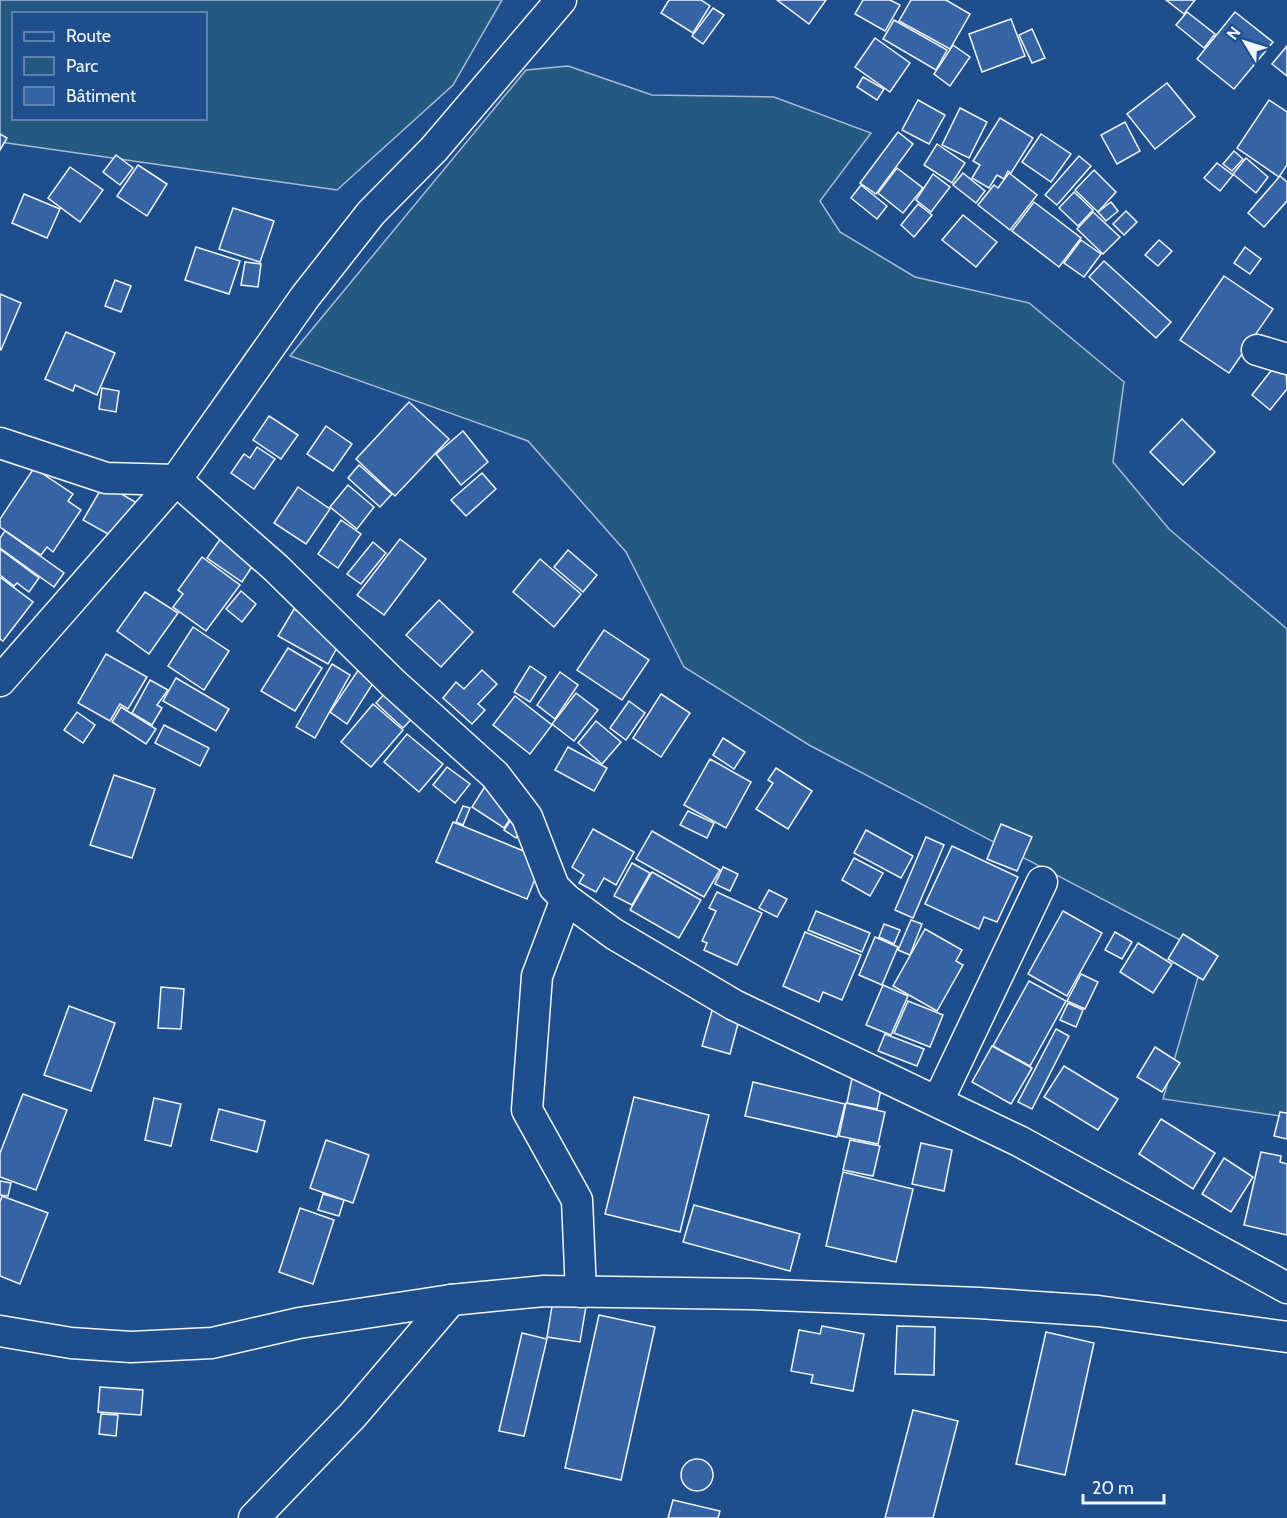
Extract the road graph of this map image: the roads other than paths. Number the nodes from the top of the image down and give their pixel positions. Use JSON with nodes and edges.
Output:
{"nodes":[{"id":1,"x":561,"y":0,"type":"edge"},
{"id":2,"x":1257,"y":350,"type":"dead end"},
{"id":3,"x":1287,"y":360,"type":"edge"},
{"id":4,"x":0,"y":442,"type":"edge"},
{"id":5,"x":176,"y":480,"type":"junction"},
{"id":6,"x":0,"y":681,"type":"edge"},
{"id":7,"x":1042,"y":882,"type":"dead end"},
{"id":8,"x":566,"y":899,"type":"junction"},
{"id":9,"x":938,"y":1101,"type":"junction"},
{"id":10,"x":1287,"y":1288,"type":"edge"},
{"id":11,"x":581,"y":1292,"type":"junction"},
{"id":12,"x":451,"y":1300,"type":"junction"},
{"id":13,"x":0,"y":1330,"type":"edge"},
{"id":14,"x":1287,"y":1337,"type":"edge"},
{"id":15,"x":254,"y":1518,"type":"edge"}],
"edges":[{"from":1,"to":5,"type":"street"},
{"from":2,"to":3,"type":"street"},
{"from":4,"to":5,"type":"street"},
{"from":5,"to":6,"type":"street"},
{"from":5,"to":8,"type":"street"},
{"from":7,"to":9,"type":"street"},
{"from":8,"to":9,"type":"street"},
{"from":8,"to":11,"type":"street"},
{"from":9,"to":10,"type":"street"},
{"from":11,"to":12,"type":"street"},
{"from":11,"to":14,"type":"street"},
{"from":12,"to":13,"type":"street"},
{"from":12,"to":15,"type":"street"}]}
